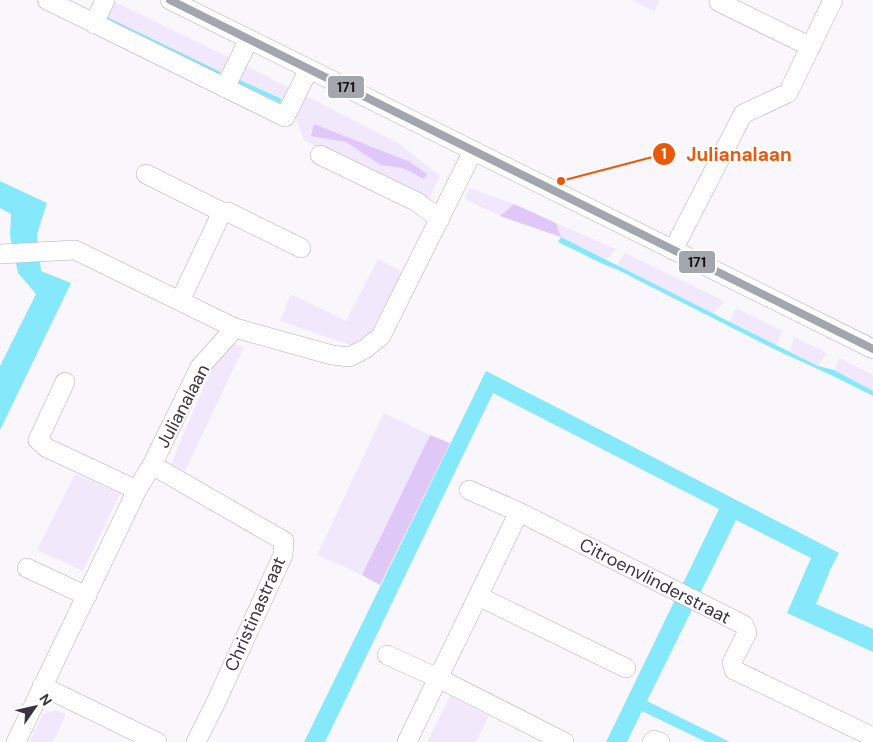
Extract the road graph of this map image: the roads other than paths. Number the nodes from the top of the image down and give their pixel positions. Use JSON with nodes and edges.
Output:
{"nodes":[{"id":1,"x":47,"y":0,"type":"edge"},
{"id":2,"x":105,"y":0,"type":"edge"},
{"id":3,"x":170,"y":0,"type":"edge"},
{"id":4,"x":720,"y":0,"type":"edge"},
{"id":5,"x":833,"y":0,"type":"edge"},
{"id":6,"x":94,"y":24,"type":"junction"},
{"id":7,"x":249,"y":39,"type":"junction"},
{"id":8,"x":811,"y":47,"type":"junction"},
{"id":9,"x":309,"y":69,"type":"junction"},
{"id":10,"x":225,"y":88,"type":"junction"},
{"id":11,"x":473,"y":151,"type":"junction"},
{"id":12,"x":320,"y":155,"type":"dead end"},
{"id":13,"x":146,"y":174,"type":"dead end"},
{"id":14,"x":222,"y":212,"type":"junction"},
{"id":15,"x":440,"y":219,"type":"junction"},
{"id":16,"x":301,"y":248,"type":"dead end"},
{"id":17,"x":673,"y":250,"type":"junction"},
{"id":18,"x":2,"y":254,"type":"edge"},
{"id":19,"x":180,"y":300,"type":"junction"},
{"id":20,"x":236,"y":328,"type":"junction"},
{"id":21,"x":873,"y":349,"type":"edge"},
{"id":22,"x":65,"y":382,"type":"dead end"},
{"id":23,"x":152,"y":465,"type":"junction"},
{"id":24,"x":138,"y":490,"type":"junction"},
{"id":25,"x":469,"y":490,"type":"dead end"},
{"id":26,"x":519,"y":512,"type":"junction"},
{"id":27,"x":27,"y":568,"type":"dead end"},
{"id":28,"x":87,"y":596,"type":"junction"},
{"id":29,"x":478,"y":596,"type":"junction"},
{"id":30,"x":387,"y":655,"type":"dead end"},
{"id":31,"x":626,"y":668,"type":"dead end"},
{"id":32,"x":438,"y":678,"type":"junction"},
{"id":33,"x":42,"y":686,"type":"junction"},
{"id":34,"x":873,"y":737,"type":"edge"},
{"id":35,"x":16,"y":742,"type":"edge"},
{"id":36,"x":157,"y":742,"type":"edge"},
{"id":37,"x":196,"y":742,"type":"edge"},
{"id":38,"x":407,"y":742,"type":"edge"},
{"id":39,"x":564,"y":742,"type":"edge"},
{"id":40,"x":652,"y":742,"type":"edge"},
{"id":41,"x":660,"y":742,"type":"edge"}],
"edges":[{"from":1,"to":6,"type":"street"},
{"from":2,"to":6,"type":"street"},
{"from":3,"to":7,"type":"street"},
{"from":4,"to":8,"type":"street"},
{"from":5,"to":8,"type":"street"},
{"from":6,"to":10,"type":"street"},
{"from":7,"to":9,"type":"street"},
{"from":7,"to":10,"type":"street"},
{"from":8,"to":17,"type":"street"},
{"from":9,"to":10,"type":"street"},
{"from":9,"to":11,"type":"street"},
{"from":11,"to":15,"type":"street"},
{"from":11,"to":17,"type":"street"},
{"from":12,"to":15,"type":"street"},
{"from":13,"to":14,"type":"street"},
{"from":14,"to":16,"type":"street"},
{"from":14,"to":19,"type":"street"},
{"from":15,"to":20,"type":"street"},
{"from":17,"to":21,"type":"street"},
{"from":18,"to":19,"type":"street"},
{"from":19,"to":20,"type":"street"},
{"from":20,"to":23,"type":"street","name":"Julianalaan"},
{"from":22,"to":24,"type":"street"},
{"from":23,"to":24,"type":"street","name":"Julianalaan"},
{"from":23,"to":37,"type":"street","name":"Christinastraat"},
{"from":24,"to":28,"type":"street","name":"Julianalaan"},
{"from":25,"to":26,"type":"street","name":"Citroenvlinderstraat"},
{"from":26,"to":29,"type":"street"},
{"from":26,"to":34,"type":"street","name":"Citroenvlinderstraat"},
{"from":27,"to":28,"type":"street"},
{"from":28,"to":33,"type":"street","name":"Julianalaan"},
{"from":29,"to":31,"type":"street"},
{"from":29,"to":32,"type":"street"},
{"from":30,"to":32,"type":"street"},
{"from":32,"to":38,"type":"street"},
{"from":32,"to":39,"type":"street"},
{"from":33,"to":35,"type":"street","name":"Julianalaan"},
{"from":33,"to":36,"type":"street"},
{"from":40,"to":41,"type":"street"}]}
